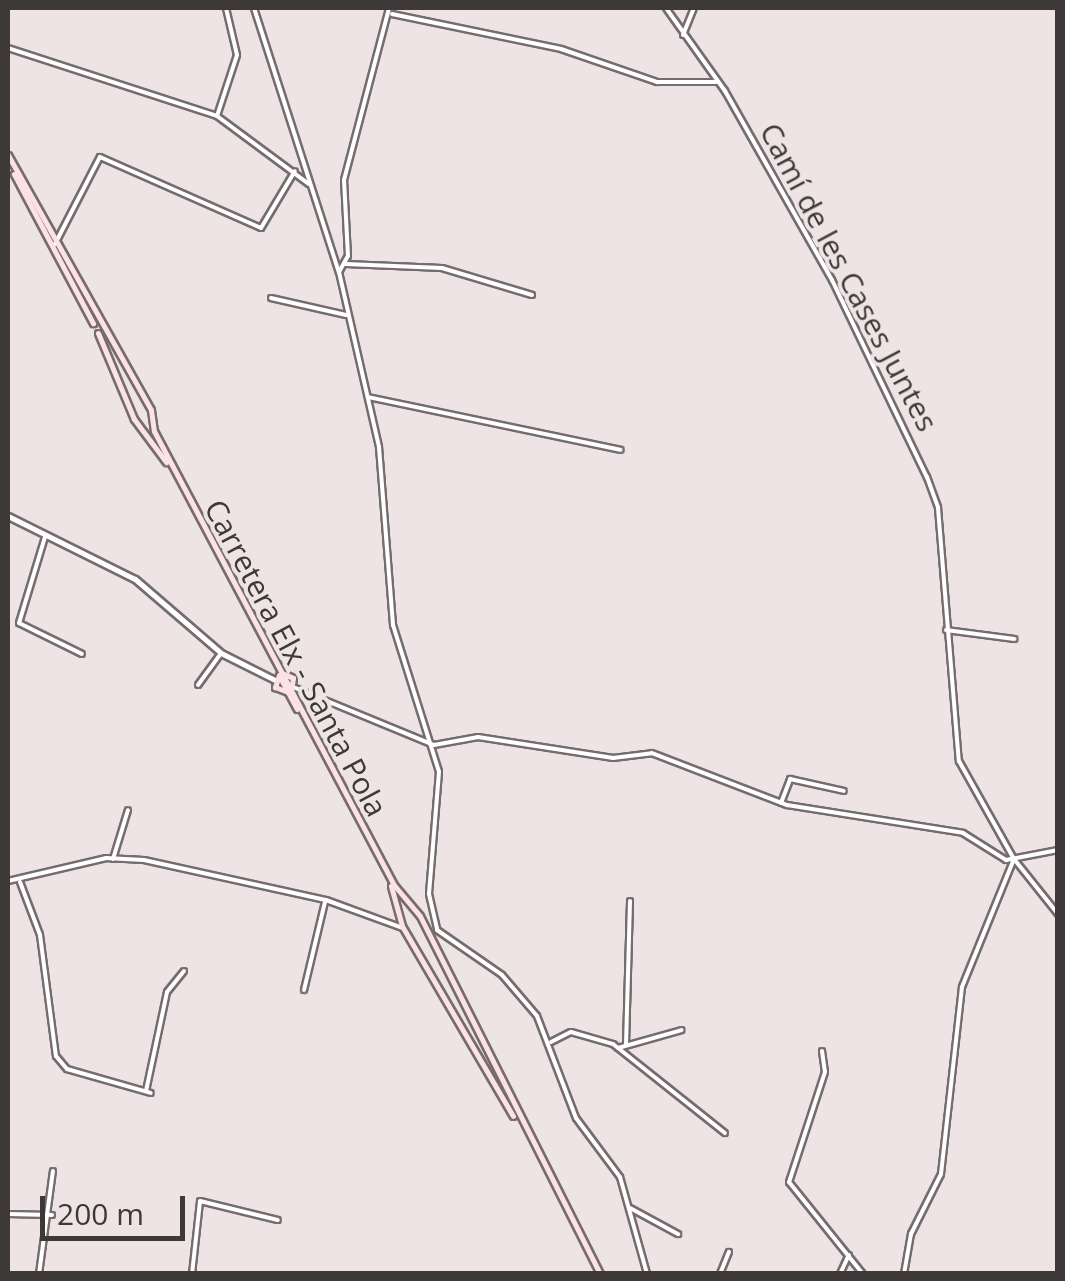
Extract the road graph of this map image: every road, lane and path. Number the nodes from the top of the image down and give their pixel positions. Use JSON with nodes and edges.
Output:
{"nodes":[{"id":1,"x":226,"y":8,"type":"edge"},
{"id":2,"x":254,"y":8,"type":"edge"},
{"id":3,"x":666,"y":8,"type":"edge"},
{"id":4,"x":694,"y":8,"type":"edge"},
{"id":5,"x":391,"y":11,"type":"edge"},
{"id":6,"x":683,"y":34,"type":"junction"},
{"id":7,"x":8,"y":48,"type":"edge"},
{"id":8,"x":719,"y":82,"type":"junction"},
{"id":9,"x":217,"y":116,"type":"junction"},
{"id":10,"x":8,"y":158,"type":"edge"},
{"id":11,"x":295,"y":171,"type":"junction"},
{"id":12,"x":312,"y":188,"type":"junction"},
{"id":13,"x":55,"y":244,"type":"junction"},
{"id":14,"x":346,"y":264,"type":"junction"},
{"id":15,"x":340,"y":272,"type":"junction"},
{"id":16,"x":532,"y":295,"type":"dead end"},
{"id":17,"x":271,"y":298,"type":"dead end"},
{"id":18,"x":346,"y":315,"type":"junction"},
{"id":19,"x":368,"y":397,"type":"junction"},
{"id":20,"x":145,"y":404,"type":"junction"},
{"id":21,"x":133,"y":410,"type":"junction"},
{"id":22,"x":151,"y":420,"type":"junction"},
{"id":23,"x":140,"y":424,"type":"junction"},
{"id":24,"x":621,"y":450,"type":"dead end"},
{"id":25,"x":8,"y":516,"type":"edge"},
{"id":26,"x":45,"y":538,"type":"junction"},
{"id":27,"x":946,"y":630,"type":"junction"},
{"id":28,"x":1014,"y":638,"type":"dead end"},
{"id":29,"x":221,"y":653,"type":"junction"},
{"id":30,"x":82,"y":654,"type":"dead end"},
{"id":31,"x":279,"y":676,"type":"junction"},
{"id":32,"x":198,"y":686,"type":"dead end"},
{"id":33,"x":291,"y":690,"type":"junction"},
{"id":34,"x":434,"y":745,"type":"junction"},
{"id":35,"x":844,"y":791,"type":"dead end"},
{"id":36,"x":781,"y":803,"type":"junction"},
{"id":37,"x":128,"y":810,"type":"dead end"},
{"id":38,"x":1058,"y":850,"type":"edge"},
{"id":39,"x":113,"y":859,"type":"junction"},
{"id":40,"x":1014,"y":859,"type":"junction"},
{"id":41,"x":8,"y":881,"type":"edge"},
{"id":42,"x":20,"y":882,"type":"junction"},
{"id":43,"x":326,"y":900,"type":"junction"},
{"id":44,"x":630,"y":901,"type":"dead end"},
{"id":45,"x":417,"y":914,"type":"junction"},
{"id":46,"x":1058,"y":914,"type":"edge"},
{"id":47,"x":403,"y":918,"type":"junction"},
{"id":48,"x":434,"y":919,"type":"junction"},
{"id":49,"x":421,"y":926,"type":"junction"},
{"id":50,"x":404,"y":928,"type":"junction"},
{"id":51,"x":411,"y":932,"type":"junction"},
{"id":52,"x":184,"y":971,"type":"dead end"},
{"id":53,"x":304,"y":990,"type":"dead end"},
{"id":54,"x":682,"y":1030,"type":"dead end"},
{"id":55,"x":551,"y":1042,"type":"junction"},
{"id":56,"x":626,"y":1045,"type":"junction"},
{"id":57,"x":618,"y":1048,"type":"junction"},
{"id":58,"x":822,"y":1051,"type":"dead end"},
{"id":59,"x":724,"y":1133,"type":"dead end"},
{"id":60,"x":53,"y":1172,"type":"dead end"},
{"id":61,"x":630,"y":1208,"type":"junction"},
{"id":62,"x":8,"y":1214,"type":"edge"},
{"id":63,"x":52,"y":1215,"type":"junction"},
{"id":64,"x":278,"y":1220,"type":"dead end"},
{"id":65,"x":678,"y":1234,"type":"dead end"},
{"id":66,"x":729,"y":1252,"type":"dead end"},
{"id":67,"x":849,"y":1254,"type":"junction"},
{"id":68,"x":39,"y":1274,"type":"edge"},
{"id":69,"x":192,"y":1274,"type":"edge"},
{"id":70,"x":598,"y":1274,"type":"edge"},
{"id":71,"x":647,"y":1274,"type":"edge"},
{"id":72,"x":720,"y":1274,"type":"edge"},
{"id":73,"x":840,"y":1274,"type":"edge"},
{"id":74,"x":863,"y":1274,"type":"edge"},
{"id":75,"x":904,"y":1274,"type":"edge"}],
"edges":[{"from":1,"to":9,"type":"street"},
{"from":2,"to":12,"type":"street"},
{"from":3,"to":6,"type":"street","name":"Camí de les Cases Juntes"},
{"from":4,"to":6,"type":"street"},
{"from":5,"to":8,"type":"street"},
{"from":5,"to":14,"type":"street"},
{"from":6,"to":8,"type":"street","name":"Camí de les Cases Juntes"},
{"from":7,"to":9,"type":"street"},
{"from":8,"to":27,"type":"street","name":"Camí de les Cases Juntes"},
{"from":9,"to":11,"type":"street"},
{"from":10,"to":13,"type":"main road"},
{"from":10,"to":21,"type":"main road"},
{"from":11,"to":12,"type":"street"},
{"from":11,"to":13,"type":"street"},
{"from":12,"to":15,"type":"street"},
{"from":13,"to":20,"type":"main road"},
{"from":14,"to":15,"type":"street"},
{"from":14,"to":16,"type":"street"},
{"from":15,"to":18,"type":"street"},
{"from":17,"to":18,"type":"street"},
{"from":18,"to":19,"type":"street"},
{"from":19,"to":24,"type":"street"},
{"from":19,"to":34,"type":"street"},
{"from":20,"to":21,"type":"main road"},
{"from":20,"to":22,"type":"main road","name":"Carretera Elx - Santa Pola"},
{"from":21,"to":23,"type":"main road","name":"Carretera Elx - Santa Pola"},
{"from":22,"to":23,"type":"main road"},
{"from":22,"to":31,"type":"main road","name":"Carretera Elx - Santa Pola"},
{"from":23,"to":31,"type":"main road","name":"Carretera Elx - Santa Pola"},
{"from":25,"to":26,"type":"street"},
{"from":26,"to":29,"type":"street"},
{"from":26,"to":30,"type":"street"},
{"from":27,"to":28,"type":"street"},
{"from":27,"to":40,"type":"street","name":"Camí de les Cases Juntes"},
{"from":29,"to":31,"type":"street"},
{"from":29,"to":32,"type":"street"},
{"from":31,"to":33,"type":"main road"},
{"from":31,"to":33,"type":"main road","name":"Carretera Elx - Santa Pola"},
{"from":33,"to":34,"type":"street"},
{"from":33,"to":45,"type":"main road","name":"Carretera Elx - Santa Pola"},
{"from":33,"to":47,"type":"main road","name":"Carretera Elx - Santa Pola"},
{"from":34,"to":36,"type":"street"},
{"from":34,"to":48,"type":"street"},
{"from":35,"to":36,"type":"street"},
{"from":36,"to":40,"type":"street"},
{"from":37,"to":39,"type":"street"},
{"from":38,"to":40,"type":"street"},
{"from":39,"to":42,"type":"street"},
{"from":39,"to":43,"type":"street"},
{"from":40,"to":46,"type":"street","name":"Camí de les Cases Juntes"},
{"from":40,"to":75,"type":"street"},
{"from":41,"to":42,"type":"street"},
{"from":42,"to":52,"type":"street"},
{"from":43,"to":50,"type":"street"},
{"from":43,"to":53,"type":"street"},
{"from":44,"to":56,"type":"street"},
{"from":45,"to":47,"type":"main road"},
{"from":45,"to":48,"type":"street"},
{"from":45,"to":49,"type":"main road","name":"Carretera Elx - Santa Pola"},
{"from":47,"to":50,"type":"main road"},
{"from":48,"to":49,"type":"street"},
{"from":48,"to":55,"type":"street"},
{"from":49,"to":51,"type":"main road"},
{"from":49,"to":70,"type":"main road"},
{"from":50,"to":51,"type":"main road"},
{"from":51,"to":70,"type":"main road"},
{"from":54,"to":56,"type":"street"},
{"from":55,"to":57,"type":"street"},
{"from":55,"to":61,"type":"street"},
{"from":56,"to":57,"type":"street"},
{"from":57,"to":59,"type":"street"},
{"from":58,"to":67,"type":"street"},
{"from":60,"to":63,"type":"street"},
{"from":61,"to":65,"type":"street"},
{"from":61,"to":71,"type":"street"},
{"from":62,"to":63,"type":"street"},
{"from":63,"to":68,"type":"street"},
{"from":64,"to":69,"type":"street"},
{"from":66,"to":72,"type":"street"},
{"from":67,"to":73,"type":"street"},
{"from":67,"to":74,"type":"street"}]}
